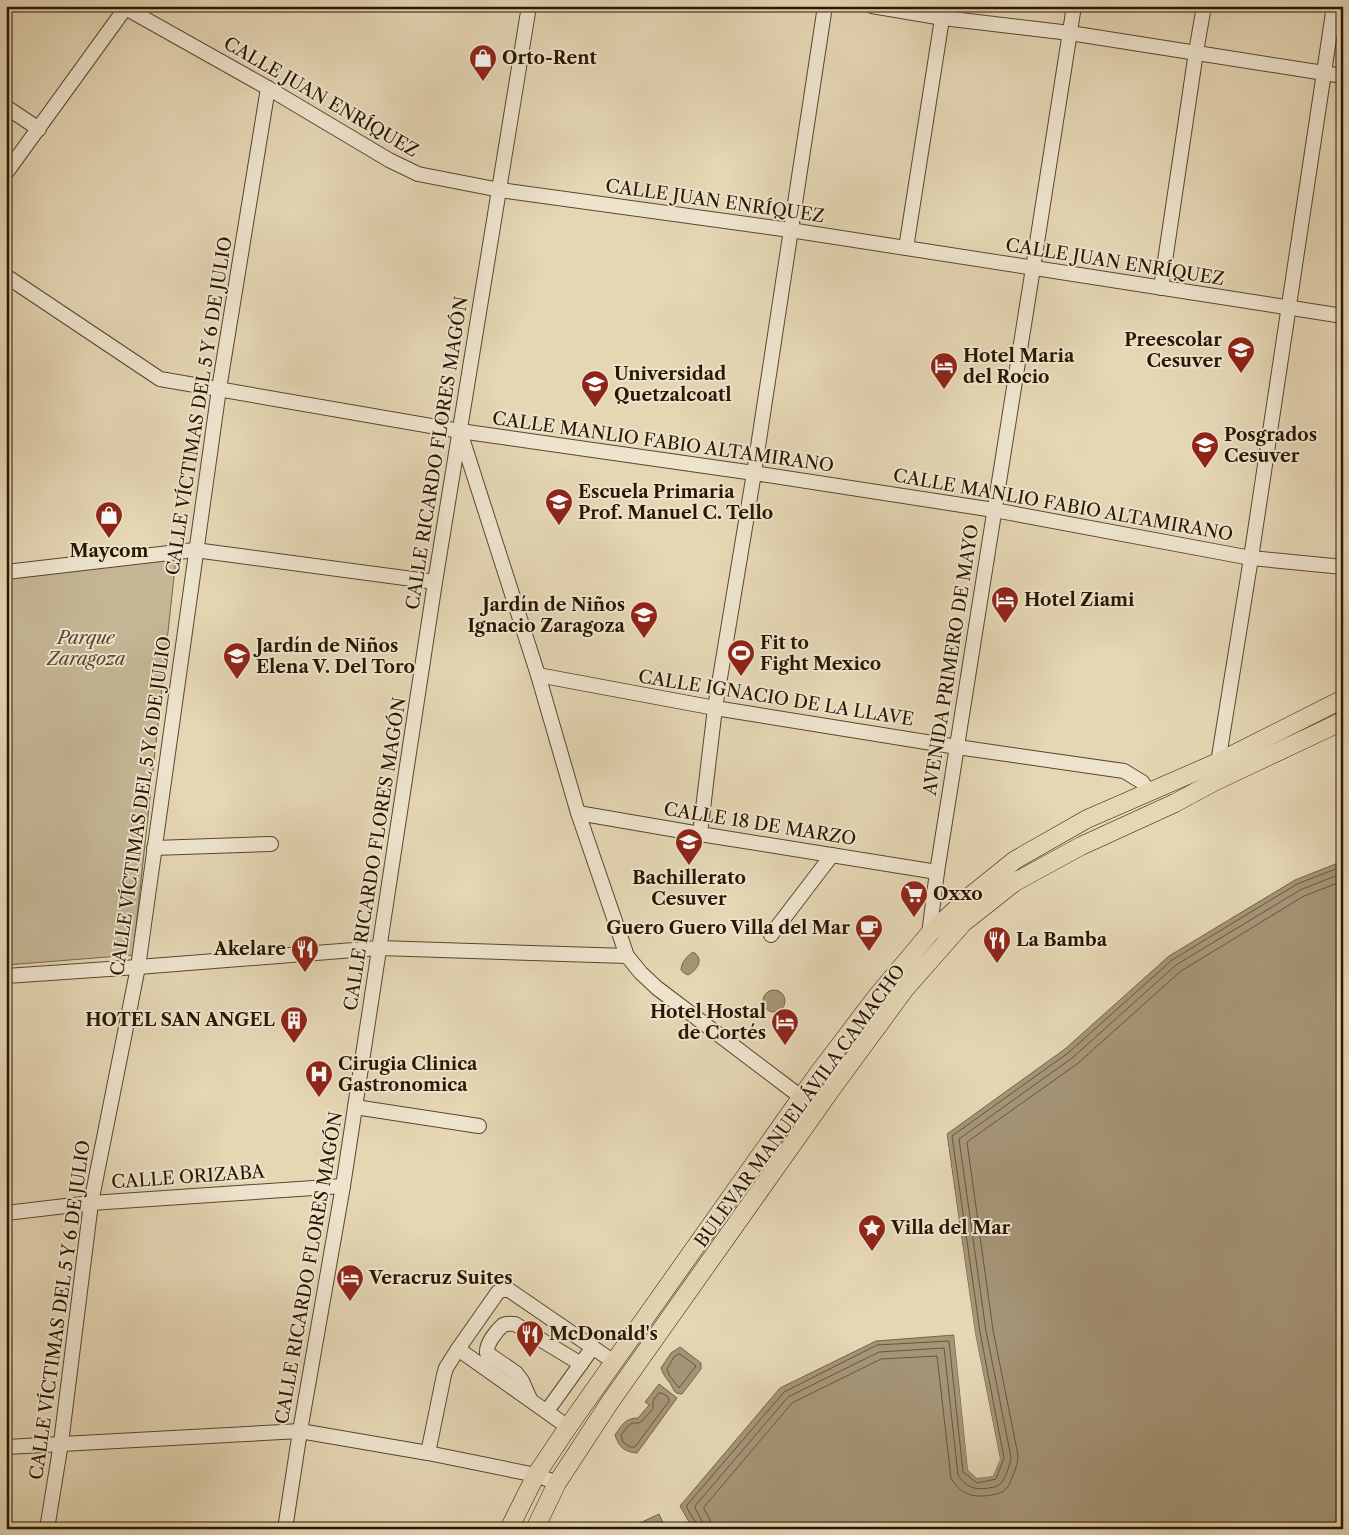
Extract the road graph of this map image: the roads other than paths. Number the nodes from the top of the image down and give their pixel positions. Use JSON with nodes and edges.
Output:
{"nodes":[{"id":1,"x":529,"y":6,"type":"edge"},
{"id":2,"x":825,"y":6,"type":"edge"},
{"id":3,"x":872,"y":6,"type":"edge"},
{"id":4,"x":1074,"y":6,"type":"edge"},
{"id":5,"x":1204,"y":6,"type":"edge"},
{"id":6,"x":1334,"y":6,"type":"edge"},
{"id":7,"x":125,"y":7,"type":"edge"},
{"id":8,"x":944,"y":12,"type":"edge"},
{"id":9,"x":1070,"y":33,"type":"junction"},
{"id":10,"x":1196,"y":52,"type":"junction"},
{"id":11,"x":1323,"y":73,"type":"junction"},
{"id":12,"x":1343,"y":76,"type":"edge"},
{"id":13,"x":268,"y":88,"type":"junction"},
{"id":14,"x":6,"y":107,"type":"edge"},
{"id":15,"x":39,"y":129,"type":"junction"},
{"id":16,"x":6,"y":173,"type":"edge"},
{"id":17,"x":500,"y":190,"type":"junction"},
{"id":18,"x":790,"y":230,"type":"junction"},
{"id":19,"x":906,"y":248,"type":"junction"},
{"id":20,"x":1034,"y":268,"type":"junction"},
{"id":21,"x":6,"y":276,"type":"edge"},
{"id":22,"x":1161,"y":288,"type":"junction"},
{"id":23,"x":1289,"y":308,"type":"junction"},
{"id":24,"x":1343,"y":316,"type":"edge"},
{"id":25,"x":219,"y":389,"type":"junction"},
{"id":26,"x":460,"y":431,"type":"junction"},
{"id":27,"x":754,"y":473,"type":"junction"},
{"id":28,"x":994,"y":510,"type":"junction"},
{"id":29,"x":196,"y":550,"type":"junction"},
{"id":30,"x":1251,"y":558,"type":"junction"},
{"id":31,"x":1343,"y":567,"type":"edge"},
{"id":32,"x":7,"y":571,"type":"edge"},
{"id":33,"x":435,"y":582,"type":"junction"},
{"id":34,"x":538,"y":675,"type":"junction"},
{"id":35,"x":1343,"y":699,"type":"edge"},
{"id":36,"x":715,"y":708,"type":"junction"},
{"id":37,"x":1343,"y":721,"type":"edge"},
{"id":38,"x":957,"y":746,"type":"junction"},
{"id":39,"x":1218,"y":762,"type":"junction"},
{"id":40,"x":1214,"y":782,"type":"junction"},
{"id":41,"x":1149,"y":792,"type":"junction"},
{"id":42,"x":578,"y":813,"type":"junction"},
{"id":43,"x":700,"y":834,"type":"junction"},
{"id":44,"x":271,"y":844,"type":"dead end"},
{"id":45,"x":154,"y":848,"type":"junction"},
{"id":46,"x":832,"y":855,"type":"junction"},
{"id":47,"x":937,"y":872,"type":"junction"},
{"id":48,"x":929,"y":934,"type":"junction"},
{"id":49,"x":770,"y":935,"type":"dead end"},
{"id":50,"x":379,"y":948,"type":"junction"},
{"id":51,"x":627,"y":956,"type":"junction"},
{"id":52,"x":138,"y":967,"type":"junction"},
{"id":53,"x":6,"y":976,"type":"edge"},
{"id":54,"x":801,"y":1097,"type":"junction"},
{"id":55,"x":355,"y":1107,"type":"junction"},
{"id":56,"x":479,"y":1126,"type":"dead end"},
{"id":57,"x":343,"y":1186,"type":"junction"},
{"id":58,"x":91,"y":1203,"type":"junction"},
{"id":59,"x":6,"y":1212,"type":"edge"},
{"id":60,"x":593,"y":1347,"type":"junction"},
{"id":61,"x":458,"y":1348,"type":"junction"},
{"id":62,"x":614,"y":1362,"type":"junction"},
{"id":63,"x":581,"y":1364,"type":"junction"},
{"id":64,"x":531,"y":1399,"type":"junction"},
{"id":65,"x":547,"y":1411,"type":"junction"},
{"id":66,"x":568,"y":1426,"type":"junction"},
{"id":67,"x":300,"y":1431,"type":"junction"},
{"id":68,"x":61,"y":1443,"type":"junction"},
{"id":69,"x":6,"y":1447,"type":"edge"},
{"id":70,"x":428,"y":1453,"type":"junction"},
{"id":71,"x":536,"y":1475,"type":"junction"},
{"id":72,"x":558,"y":1483,"type":"junction"},
{"id":73,"x":47,"y":1529,"type":"edge"},
{"id":74,"x":285,"y":1529,"type":"edge"},
{"id":75,"x":509,"y":1529,"type":"edge"},
{"id":76,"x":535,"y":1529,"type":"edge"}],
"edges":[{"from":1,"to":17,"type":"street","name":"CALLE RICARDO FLORES MAGÓN"},
{"from":2,"to":18,"type":"street"},
{"from":3,"to":8,"type":"street"},
{"from":4,"to":9,"type":"street","name":"AVENIDA PRIMERO DE MAYO"},
{"from":5,"to":10,"type":"street"},
{"from":6,"to":11,"type":"street"},
{"from":7,"to":13,"type":"street","name":"CALLE JUAN ENRÍQUEZ"},
{"from":7,"to":15,"type":"street"},
{"from":8,"to":9,"type":"street"},
{"from":8,"to":19,"type":"street"},
{"from":9,"to":10,"type":"street"},
{"from":9,"to":20,"type":"street","name":"AVENIDA PRIMERO DE MAYO"},
{"from":10,"to":11,"type":"street"},
{"from":10,"to":22,"type":"street"},
{"from":11,"to":12,"type":"street"},
{"from":11,"to":23,"type":"street"},
{"from":13,"to":17,"type":"street","name":"CALLE JUAN ENRÍQUEZ"},
{"from":13,"to":25,"type":"street","name":"CALLE VÍCTIMAS DEL 5 Y 6 DE JULIO"},
{"from":14,"to":15,"type":"street"},
{"from":15,"to":16,"type":"street"},
{"from":17,"to":18,"type":"street","name":"CALLE JUAN ENRÍQUEZ"},
{"from":17,"to":26,"type":"street","name":"CALLE RICARDO FLORES MAGÓN"},
{"from":18,"to":19,"type":"street","name":"CALLE JUAN ENRÍQUEZ"},
{"from":18,"to":27,"type":"street"},
{"from":19,"to":20,"type":"street","name":"CALLE JUAN ENRÍQUEZ"},
{"from":20,"to":22,"type":"street","name":"CALLE JUAN ENRÍQUEZ"},
{"from":20,"to":28,"type":"street","name":"AVENIDA PRIMERO DE MAYO"},
{"from":21,"to":25,"type":"street","name":"CALLE MANLIO FABIO ALTAMIRANO"},
{"from":22,"to":23,"type":"street","name":"CALLE JUAN ENRÍQUEZ"},
{"from":23,"to":24,"type":"street","name":"CALLE JUAN ENRÍQUEZ"},
{"from":23,"to":30,"type":"street"},
{"from":25,"to":26,"type":"street","name":"CALLE MANLIO FABIO ALTAMIRANO"},
{"from":25,"to":29,"type":"street","name":"CALLE VÍCTIMAS DEL 5 Y 6 DE JULIO"},
{"from":26,"to":27,"type":"street","name":"CALLE MANLIO FABIO ALTAMIRANO"},
{"from":26,"to":33,"type":"street","name":"CALLE RICARDO FLORES MAGÓN"},
{"from":26,"to":34,"type":"street"},
{"from":27,"to":28,"type":"street","name":"CALLE MANLIO FABIO ALTAMIRANO"},
{"from":27,"to":36,"type":"street"},
{"from":28,"to":30,"type":"street","name":"CALLE MANLIO FABIO ALTAMIRANO"},
{"from":28,"to":38,"type":"street","name":"AVENIDA PRIMERO DE MAYO"},
{"from":29,"to":32,"type":"street"},
{"from":29,"to":33,"type":"street"},
{"from":29,"to":45,"type":"street","name":"CALLE VÍCTIMAS DEL 5 Y 6 DE JULIO"},
{"from":30,"to":31,"type":"street","name":"CALLE MANLIO FABIO ALTAMIRANO"},
{"from":30,"to":39,"type":"street"},
{"from":33,"to":50,"type":"street","name":"CALLE RICARDO FLORES MAGÓN"},
{"from":34,"to":36,"type":"street","name":"CALLE IGNACIO DE LA LLAVE"},
{"from":34,"to":42,"type":"street"},
{"from":35,"to":39,"type":"main road","name":"BULEVAR MANUEL ÁVILA CAMACHO"},
{"from":36,"to":38,"type":"street","name":"CALLE IGNACIO DE LA LLAVE"},
{"from":36,"to":43,"type":"street"},
{"from":37,"to":40,"type":"main road","name":"BULEVAR MANUEL ÁVILA CAMACHO"},
{"from":38,"to":41,"type":"street","name":"CALLE IGNACIO DE LA LLAVE"},
{"from":38,"to":47,"type":"street","name":"AVENIDA PRIMERO DE MAYO"},
{"from":39,"to":40,"type":"street"},
{"from":39,"to":41,"type":"main road","name":"BULEVAR MANUEL ÁVILA CAMACHO"},
{"from":40,"to":72,"type":"main road","name":"BULEVAR MANUEL ÁVILA CAMACHO"},
{"from":41,"to":48,"type":"main road","name":"BULEVAR MANUEL ÁVILA CAMACHO"},
{"from":42,"to":43,"type":"street","name":"CALLE 18 DE MARZO"},
{"from":42,"to":51,"type":"street"},
{"from":43,"to":46,"type":"street","name":"CALLE 18 DE MARZO"},
{"from":44,"to":45,"type":"street"},
{"from":45,"to":52,"type":"street","name":"CALLE VÍCTIMAS DEL 5 Y 6 DE JULIO"},
{"from":46,"to":47,"type":"street","name":"CALLE 18 DE MARZO"},
{"from":46,"to":49,"type":"street"},
{"from":47,"to":48,"type":"street","name":"AVENIDA PRIMERO DE MAYO"},
{"from":48,"to":54,"type":"main road","name":"BULEVAR MANUEL ÁVILA CAMACHO"},
{"from":50,"to":51,"type":"street"},
{"from":50,"to":52,"type":"street"},
{"from":50,"to":55,"type":"street","name":"CALLE RICARDO FLORES MAGÓN"},
{"from":51,"to":54,"type":"street"},
{"from":52,"to":53,"type":"street"},
{"from":52,"to":58,"type":"street","name":"CALLE VÍCTIMAS DEL 5 Y 6 DE JULIO"},
{"from":54,"to":62,"type":"main road","name":"BULEVAR MANUEL ÁVILA CAMACHO"},
{"from":55,"to":56,"type":"street"},
{"from":55,"to":57,"type":"street","name":"CALLE RICARDO FLORES MAGÓN"},
{"from":57,"to":58,"type":"street","name":"CALLE ORIZABA"},
{"from":57,"to":67,"type":"street","name":"CALLE RICARDO FLORES MAGÓN"},
{"from":58,"to":59,"type":"street","name":"CALLE ORIZABA"},
{"from":58,"to":68,"type":"street","name":"CALLE VÍCTIMAS DEL 5 Y 6 DE JULIO"},
{"from":60,"to":61,"type":"street"},
{"from":60,"to":62,"type":"street"},
{"from":60,"to":63,"type":"street"},
{"from":61,"to":64,"type":"street"},
{"from":61,"to":70,"type":"street"},
{"from":62,"to":66,"type":"main road","name":"BULEVAR MANUEL ÁVILA CAMACHO"},
{"from":63,"to":64,"type":"street"},
{"from":63,"to":65,"type":"street"},
{"from":64,"to":65,"type":"street"},
{"from":65,"to":66,"type":"street"},
{"from":66,"to":71,"type":"main road","name":"BULEVAR MANUEL ÁVILA CAMACHO"},
{"from":67,"to":68,"type":"street"},
{"from":67,"to":70,"type":"street"},
{"from":67,"to":74,"type":"street","name":"CALLE RICARDO FLORES MAGÓN"},
{"from":68,"to":69,"type":"street"},
{"from":68,"to":73,"type":"street","name":"CALLE VÍCTIMAS DEL 5 Y 6 DE JULIO"},
{"from":70,"to":71,"type":"street"},
{"from":71,"to":72,"type":"street"},
{"from":71,"to":75,"type":"main road","name":"BULEVAR MANUEL ÁVILA CAMACHO"},
{"from":72,"to":76,"type":"main road","name":"BULEVAR MANUEL ÁVILA CAMACHO"}]}
